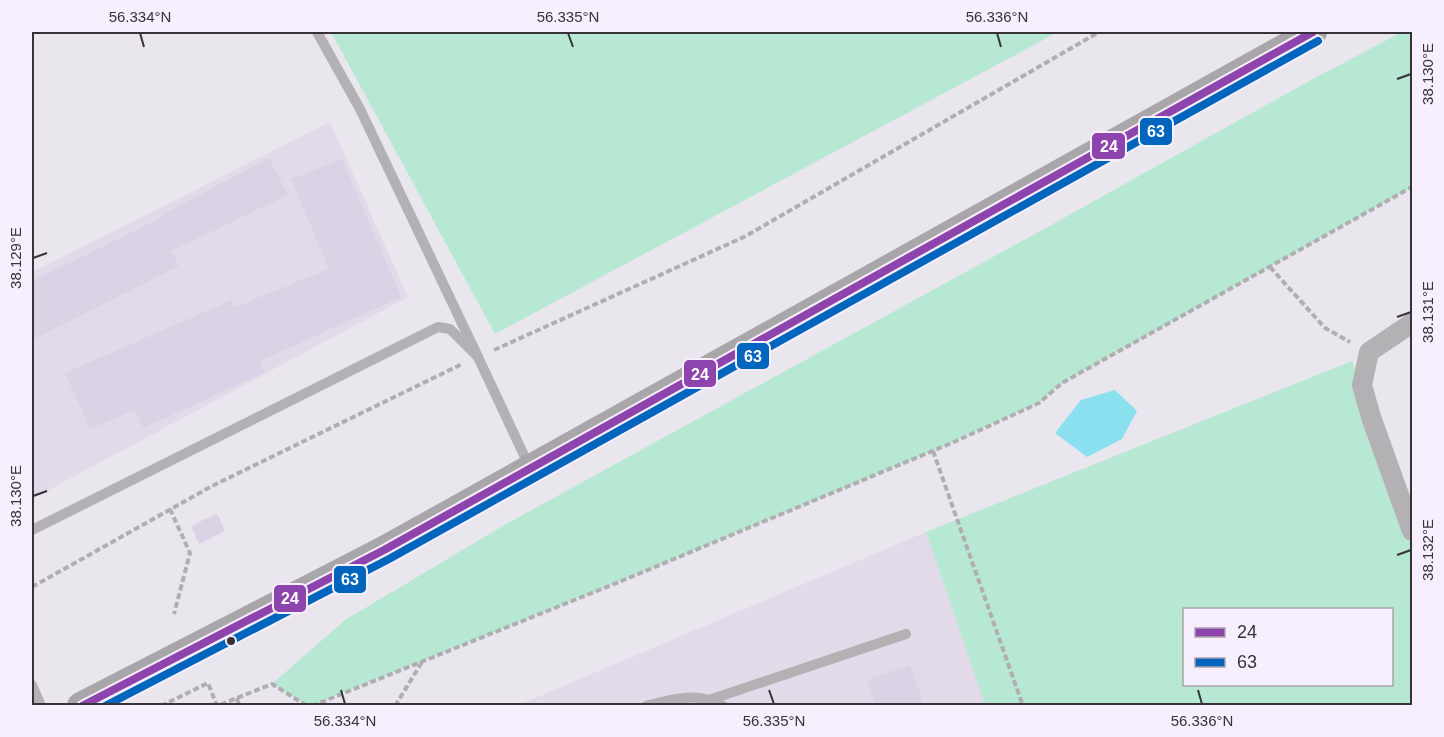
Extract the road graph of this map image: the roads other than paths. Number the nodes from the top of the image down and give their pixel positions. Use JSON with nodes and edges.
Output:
{"nodes":[{"id":1,"x":317,"y":32,"type":"edge"},
{"id":2,"x":1313,"y":32,"type":"edge"},
{"id":3,"x":1413,"y":322,"type":"edge"},
{"id":4,"x":478,"y":357,"type":"junction"},
{"id":5,"x":530,"y":468,"type":"junction"},
{"id":6,"x":32,"y":530,"type":"edge"},
{"id":7,"x":1413,"y":531,"type":"edge"},
{"id":8,"x":906,"y":634,"type":"dead end"},
{"id":9,"x":32,"y":685,"type":"edge"},
{"id":10,"x":712,"y":699,"type":"junction"},
{"id":11,"x":41,"y":705,"type":"edge"},
{"id":12,"x":81,"y":705,"type":"edge"},
{"id":13,"x":646,"y":705,"type":"edge"},
{"id":14,"x":723,"y":705,"type":"edge"}],
"edges":[{"from":1,"to":4,"type":"lane"},
{"from":2,"to":5,"type":"main road"},
{"from":3,"to":7,"type":"street"},
{"from":4,"to":5,"type":"lane"},
{"from":4,"to":6,"type":"lane"},
{"from":5,"to":12,"type":"main road"},
{"from":8,"to":10,"type":"lane"},
{"from":9,"to":11,"type":"lane"},
{"from":10,"to":13,"type":"lane"},
{"from":10,"to":14,"type":"lane"}]}
